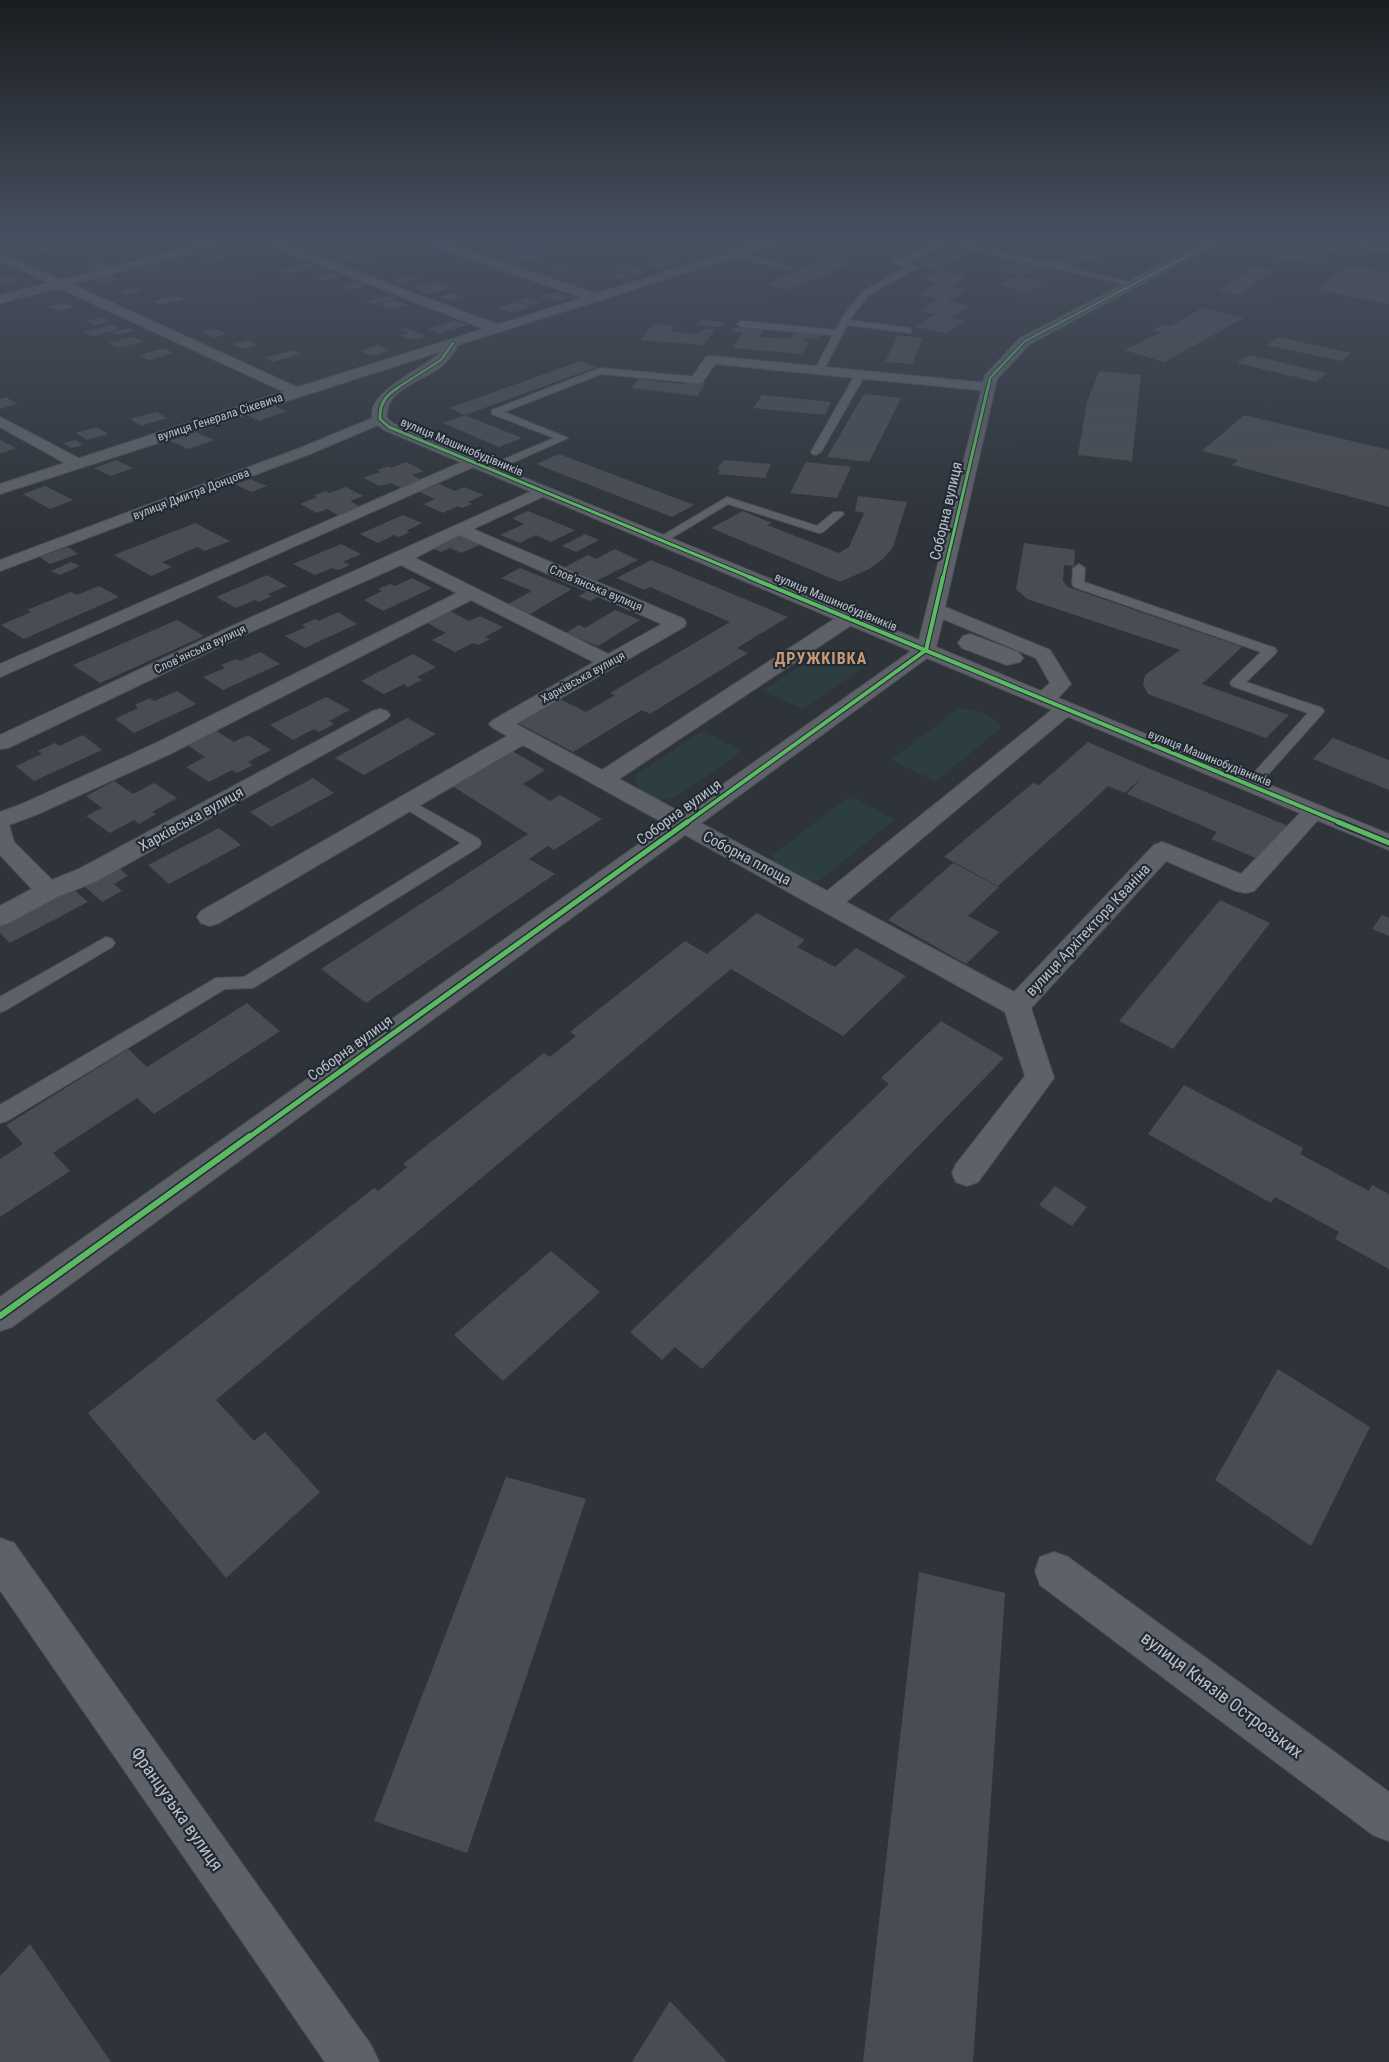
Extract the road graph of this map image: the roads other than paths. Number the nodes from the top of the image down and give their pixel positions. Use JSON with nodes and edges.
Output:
{"nodes":[{"id":1,"x":171,"y":335,"type":"edge"},
{"id":2,"x":477,"y":335,"type":"edge"},
{"id":3,"x":838,"y":335,"type":"edge"},
{"id":4,"x":1037,"y":335,"type":"edge"},
{"id":5,"x":453,"y":343,"type":"junction"},
{"id":6,"x":819,"y":371,"type":"junction"},
{"id":7,"x":860,"y":375,"type":"junction"},
{"id":8,"x":697,"y":380,"type":"joint"},
{"id":9,"x":988,"y":387,"type":"junction"},
{"id":10,"x":296,"y":392,"type":"junction"},
{"id":11,"x":380,"y":419,"type":"junction"},
{"id":12,"x":0,"y":421,"type":"edge"},
{"id":13,"x":816,"y":452,"type":"dead end"},
{"id":14,"x":474,"y":462,"type":"junction"},
{"id":15,"x":78,"y":464,"type":"junction"},
{"id":16,"x":490,"y":470,"type":"junction"},
{"id":17,"x":0,"y":489,"type":"edge"},
{"id":18,"x":543,"y":491,"type":"junction"},
{"id":19,"x":838,"y":514,"type":"dead end"},
{"id":20,"x":459,"y":530,"type":"junction"},
{"id":21,"x":661,"y":540,"type":"junction"},
{"id":22,"x":401,"y":558,"type":"junction"},
{"id":23,"x":0,"y":566,"type":"edge"},
{"id":24,"x":1079,"y":568,"type":"dead end"},
{"id":25,"x":470,"y":594,"type":"junction"},
{"id":26,"x":936,"y":610,"type":"junction"},
{"id":27,"x":849,"y":618,"type":"junction"},
{"id":28,"x":678,"y":623,"type":"joint"},
{"id":29,"x":926,"y":650,"type":"junction"},
{"id":30,"x":608,"y":662,"type":"junction"},
{"id":31,"x":0,"y":671,"type":"edge"},
{"id":32,"x":1043,"y":700,"type":"junction"},
{"id":33,"x":1065,"y":709,"type":"junction"},
{"id":34,"x":380,"y":715,"type":"dead end"},
{"id":35,"x":517,"y":733,"type":"junction"},
{"id":36,"x":0,"y":743,"type":"edge"},
{"id":37,"x":602,"y":778,"type":"junction"},
{"id":38,"x":1250,"y":786,"type":"junction"},
{"id":39,"x":0,"y":799,"type":"edge"},
{"id":40,"x":408,"y":804,"type":"junction"},
{"id":41,"x":1314,"y":812,"type":"junction"},
{"id":42,"x":6,"y":821,"type":"edge"},
{"id":43,"x":684,"y":824,"type":"junction"},
{"id":44,"x":1389,"y":843,"type":"edge"},
{"id":45,"x":48,"y":891,"type":"junction"},
{"id":46,"x":829,"y":903,"type":"junction"},
{"id":47,"x":0,"y":917,"type":"edge"},
{"id":48,"x":210,"y":917,"type":"dead end"},
{"id":49,"x":106,"y":943,"type":"dead end"},
{"id":50,"x":0,"y":1005,"type":"edge"},
{"id":51,"x":1017,"y":1006,"type":"junction"},
{"id":52,"x":0,"y":1115,"type":"edge"},
{"id":53,"x":967,"y":1173,"type":"dead end"},
{"id":54,"x":0,"y":1316,"type":"edge"},
{"id":55,"x":0,"y":1557,"type":"edge"},
{"id":56,"x":1054,"y":1572,"type":"dead end"},
{"id":57,"x":1389,"y":1819,"type":"edge"},
{"id":58,"x":354,"y":2062,"type":"edge"}],
"edges":[{"from":1,"to":10,"type":"street"},
{"from":2,"to":5,"type":"street","name":"вулиця Генерала Сікевича"},
{"from":3,"to":6,"type":"lane"},
{"from":4,"to":9,"type":"street","name":"Соборна вулиця"},
{"from":5,"to":10,"type":"street","name":"вулиця Генерала Сікевича"},
{"from":5,"to":11,"type":"street","name":"вулиця Машинобудівників"},
{"from":6,"to":7,"type":"street"},
{"from":6,"to":8,"type":"street"},
{"from":7,"to":9,"type":"street"},
{"from":7,"to":13,"type":"lane"},
{"from":8,"to":16,"type":"lane"},
{"from":9,"to":26,"type":"street","name":"Соборна вулиця"},
{"from":10,"to":15,"type":"street","name":"вулиця Генерала Сікевича"},
{"from":11,"to":14,"type":"street","name":"вулиця Машинобудівників"},
{"from":11,"to":23,"type":"street","name":"вулиця Дмитра Донцова"},
{"from":12,"to":15,"type":"street"},
{"from":14,"to":16,"type":"street","name":"вулиця Машинобудівників"},
{"from":14,"to":31,"type":"street"},
{"from":15,"to":17,"type":"street","name":"вулиця Генерала Сікевича"},
{"from":16,"to":18,"type":"street","name":"вулиця Машинобудівників"},
{"from":18,"to":20,"type":"street","name":"Слов'янська вулиця"},
{"from":18,"to":21,"type":"street","name":"вулиця Машинобудівників"},
{"from":19,"to":21,"type":"lane"},
{"from":20,"to":22,"type":"street","name":"Слов'янська вулиця"},
{"from":20,"to":28,"type":"street","name":"Слов'янська вулиця"},
{"from":21,"to":27,"type":"street","name":"вулиця Машинобудівників"},
{"from":22,"to":25,"type":"street"},
{"from":22,"to":36,"type":"street","name":"Слов'янська вулиця"},
{"from":24,"to":38,"type":"lane"},
{"from":25,"to":30,"type":"street"},
{"from":25,"to":42,"type":"street"},
{"from":26,"to":29,"type":"street","name":"Соборна вулиця"},
{"from":26,"to":32,"type":"street"},
{"from":27,"to":29,"type":"street","name":"вулиця Машинобудівників"},
{"from":27,"to":37,"type":"street"},
{"from":28,"to":30,"type":"street","name":"Харківська вулиця"},
{"from":29,"to":32,"type":"street","name":"вулиця Машинобудівників"},
{"from":29,"to":43,"type":"street","name":"Соборна вулиця"},
{"from":30,"to":35,"type":"street","name":"Харківська вулиця"},
{"from":32,"to":33,"type":"street","name":"вулиця Машинобудівників"},
{"from":33,"to":38,"type":"street","name":"вулиця Машинобудівників"},
{"from":33,"to":46,"type":"street"},
{"from":34,"to":45,"type":"street","name":"Харківська вулиця"},
{"from":35,"to":37,"type":"street","name":"Соборна площа"},
{"from":35,"to":40,"type":"street"},
{"from":37,"to":43,"type":"street","name":"Соборна площа"},
{"from":38,"to":41,"type":"street","name":"вулиця Машинобудівників"},
{"from":39,"to":42,"type":"street"},
{"from":40,"to":48,"type":"street"},
{"from":40,"to":52,"type":"lane"},
{"from":41,"to":44,"type":"street","name":"вулиця Машинобудівників"},
{"from":41,"to":51,"type":"street","name":"вулиця Архітектора Кваніна"},
{"from":42,"to":45,"type":"street"},
{"from":43,"to":46,"type":"street","name":"Соборна площа"},
{"from":43,"to":54,"type":"street","name":"Соборна вулиця"},
{"from":45,"to":47,"type":"street","name":"Харківська вулиця"},
{"from":46,"to":51,"type":"street","name":"Соборна площа"},
{"from":49,"to":50,"type":"lane"},
{"from":51,"to":53,"type":"street","name":"вулиця Архітектора Кваніна"},
{"from":55,"to":58,"type":"street","name":"Французька вулиця"},
{"from":56,"to":57,"type":"street","name":"вулиця Князів Острозьких"}]}
